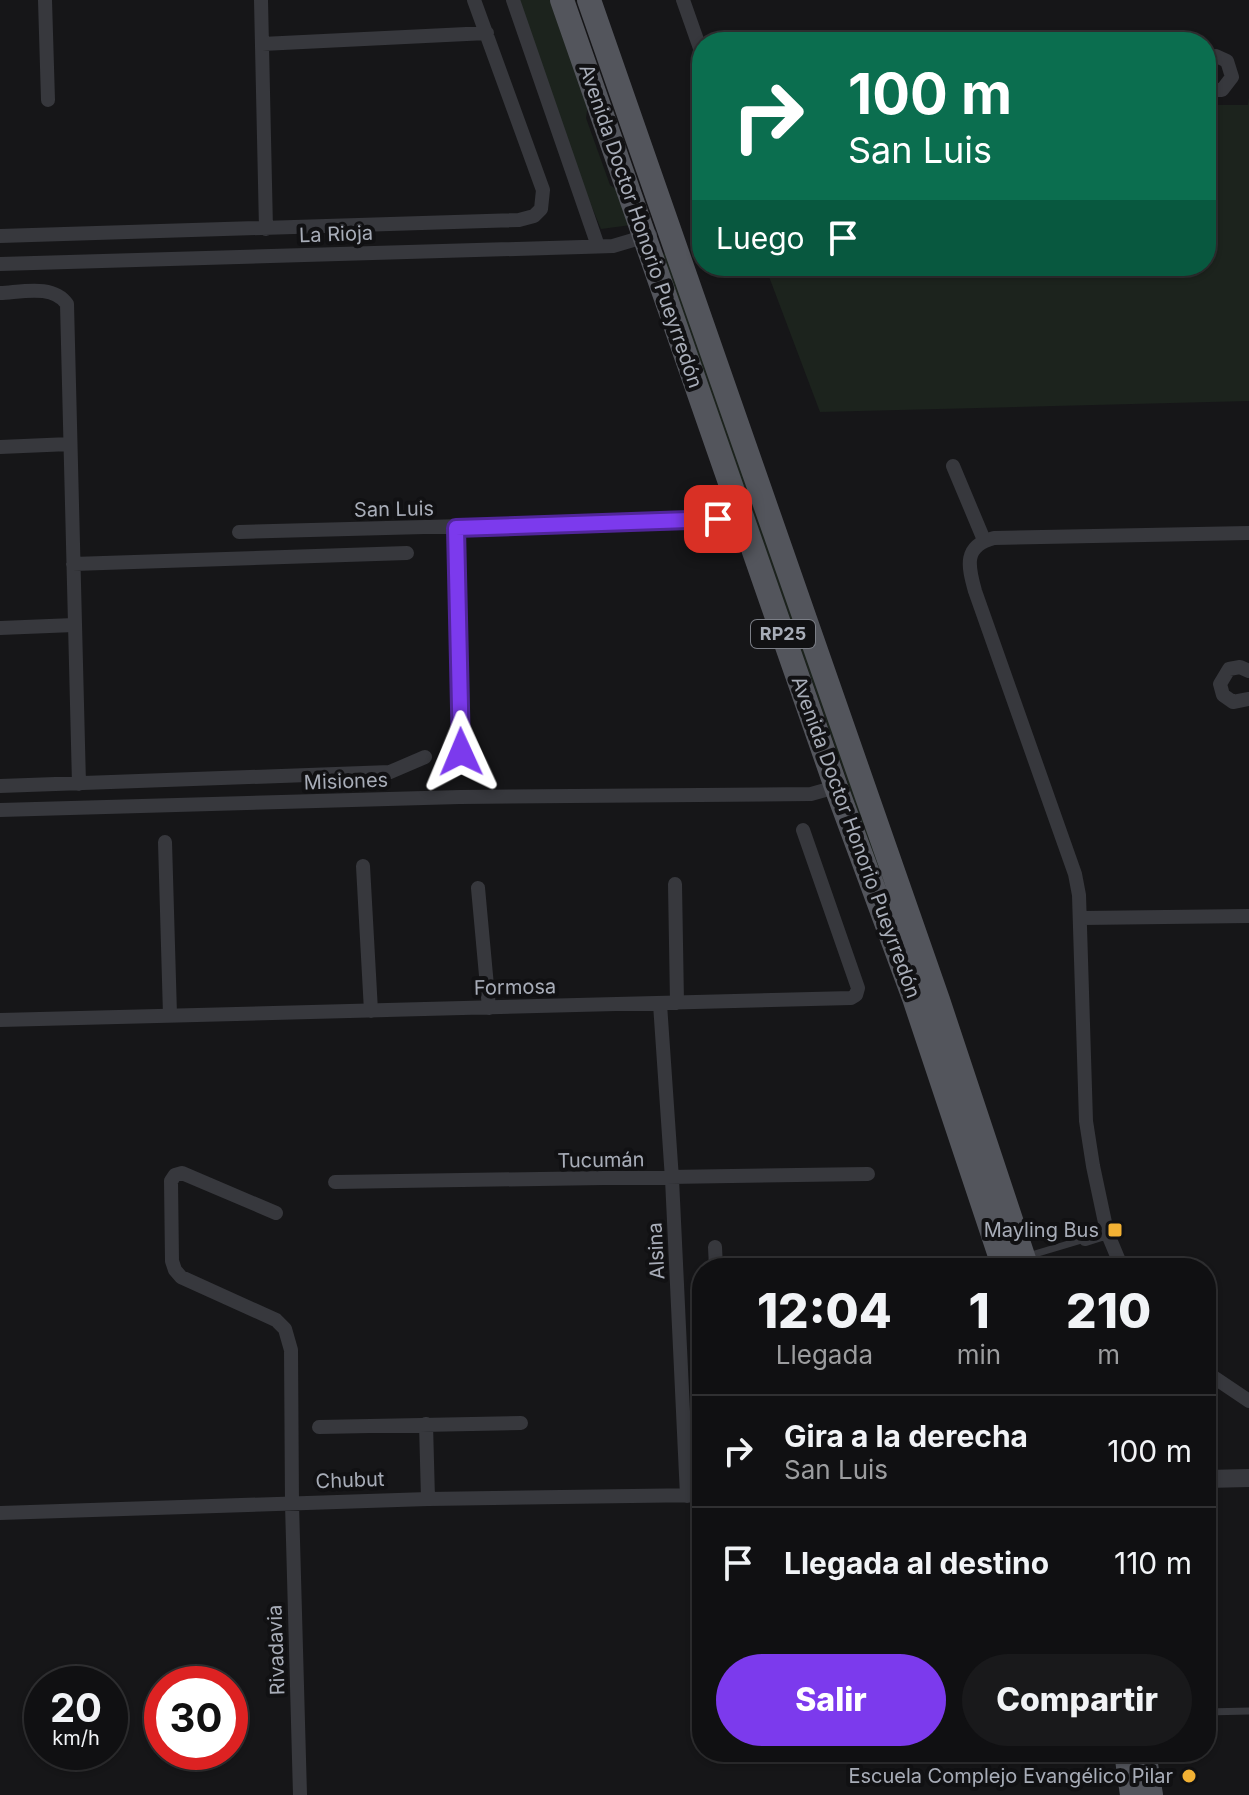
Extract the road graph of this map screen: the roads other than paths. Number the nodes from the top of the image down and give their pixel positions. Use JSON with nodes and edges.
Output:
{"nodes":[{"id":1,"x":45,"y":0,"type":"edge"},
{"id":2,"x":261,"y":0,"type":"edge"},
{"id":3,"x":474,"y":0,"type":"edge"},
{"id":4,"x":513,"y":0,"type":"edge"},
{"id":5,"x":562,"y":0,"type":"edge"},
{"id":6,"x":589,"y":0,"type":"edge"},
{"id":7,"x":683,"y":0,"type":"edge"},
{"id":8,"x":694,"y":32,"type":"edge"},
{"id":9,"x":487,"y":33,"type":"junction"},
{"id":10,"x":262,"y":44,"type":"junction"},
{"id":11,"x":1216,"y":58,"type":"edge"},
{"id":12,"x":1216,"y":90,"type":"edge"},
{"id":13,"x":48,"y":100,"type":"dead end"},
{"id":14,"x":266,"y":229,"type":"junction"},
{"id":15,"x":670,"y":230,"type":"junction"},
{"id":16,"x":0,"y":236,"type":"edge"},
{"id":17,"x":644,"y":236,"type":"junction"},
{"id":18,"x":598,"y":246,"type":"junction"},
{"id":19,"x":0,"y":264,"type":"edge"},
{"id":20,"x":0,"y":293,"type":"edge"},
{"id":21,"x":70,"y":444,"type":"junction"},
{"id":22,"x":0,"y":447,"type":"edge"},
{"id":23,"x":953,"y":466,"type":"dead end"},
{"id":24,"x":741,"y":513,"type":"junction"},
{"id":25,"x":456,"y":528,"type":"junction"},
{"id":26,"x":239,"y":532,"type":"dead end"},
{"id":27,"x":1249,"y":533,"type":"edge"},
{"id":28,"x":984,"y":540,"type":"junction"},
{"id":29,"x":407,"y":553,"type":"dead end"},
{"id":30,"x":73,"y":564,"type":"junction"},
{"id":31,"x":74,"y":625,"type":"junction"},
{"id":32,"x":0,"y":628,"type":"edge"},
{"id":33,"x":1249,"y":671,"type":"edge"},
{"id":34,"x":1245,"y":704,"type":"edge"},
{"id":35,"x":461,"y":752,"type":"dead end"},
{"id":36,"x":425,"y":757,"type":"dead end"},
{"id":37,"x":79,"y":784,"type":"junction"},
{"id":38,"x":0,"y":786,"type":"edge"},
{"id":39,"x":836,"y":787,"type":"junction"},
{"id":40,"x":0,"y":810,"type":"edge"},
{"id":41,"x":803,"y":830,"type":"dead end"},
{"id":42,"x":165,"y":842,"type":"dead end"},
{"id":43,"x":363,"y":866,"type":"dead end"},
{"id":44,"x":675,"y":884,"type":"dead end"},
{"id":45,"x":478,"y":888,"type":"dead end"},
{"id":46,"x":1249,"y":916,"type":"edge"},
{"id":47,"x":1082,"y":918,"type":"junction"},
{"id":48,"x":677,"y":1003,"type":"junction"},
{"id":49,"x":660,"y":1004,"type":"junction"},
{"id":50,"x":489,"y":1008,"type":"junction"},
{"id":51,"x":371,"y":1011,"type":"junction"},
{"id":52,"x":170,"y":1015,"type":"junction"},
{"id":53,"x":0,"y":1020,"type":"edge"},
{"id":54,"x":868,"y":1174,"type":"dead end"},
{"id":55,"x":672,"y":1179,"type":"junction"},
{"id":56,"x":335,"y":1182,"type":"dead end"},
{"id":57,"x":276,"y":1213,"type":"dead end"},
{"id":58,"x":1107,"y":1232,"type":"junction"},
{"id":59,"x":1085,"y":1239,"type":"joint"},
{"id":60,"x":715,"y":1247,"type":"dead end"},
{"id":61,"x":716,"y":1258,"type":"edge"},
{"id":62,"x":1013,"y":1258,"type":"edge"},
{"id":63,"x":1013,"y":1258,"type":"edge"},
{"id":64,"x":1032,"y":1258,"type":"edge"},
{"id":65,"x":1118,"y":1258,"type":"edge"},
{"id":66,"x":1216,"y":1379,"type":"edge"},
{"id":67,"x":1249,"y":1401,"type":"edge"},
{"id":68,"x":521,"y":1423,"type":"dead end"},
{"id":69,"x":426,"y":1424,"type":"junction"},
{"id":70,"x":319,"y":1427,"type":"dead end"},
{"id":71,"x":692,"y":1455,"type":"edge"},
{"id":72,"x":1249,"y":1478,"type":"edge"},
{"id":73,"x":1216,"y":1479,"type":"edge"},
{"id":74,"x":692,"y":1496,"type":"edge"},
{"id":75,"x":428,"y":1499,"type":"junction"},
{"id":76,"x":292,"y":1504,"type":"junction"},
{"id":77,"x":0,"y":1513,"type":"edge"},
{"id":78,"x":1249,"y":1711,"type":"edge"},
{"id":79,"x":1216,"y":1712,"type":"edge"},
{"id":80,"x":1127,"y":1762,"type":"edge"},
{"id":81,"x":1146,"y":1762,"type":"edge"},
{"id":82,"x":300,"y":1795,"type":"edge"},
{"id":83,"x":1132,"y":1795,"type":"edge"},
{"id":84,"x":1151,"y":1795,"type":"edge"}],
"edges":[{"from":1,"to":13,"type":"street"},
{"from":2,"to":10,"type":"street"},
{"from":3,"to":9,"type":"street"},
{"from":4,"to":18,"type":"street"},
{"from":5,"to":17,"type":"main road","name":"Avenida Doctor Honorio Pueyrredón","number":"RP25"},
{"from":6,"to":15,"type":"main road","name":"Avenida Doctor Honorio Pueyrredón","number":"RP25"},
{"from":7,"to":8,"type":"street"},
{"from":9,"to":10,"type":"street"},
{"from":9,"to":14,"type":"street"},
{"from":10,"to":14,"type":"street"},
{"from":11,"to":12,"type":"street"},
{"from":14,"to":16,"type":"street"},
{"from":15,"to":17,"type":"street","name":"La Rioja"},
{"from":15,"to":62,"type":"main road","name":"Avenida Doctor Honorio Pueyrredón","number":"RP25"},
{"from":17,"to":18,"type":"street","name":"La Rioja"},
{"from":17,"to":24,"type":"main road","name":"Avenida Doctor Honorio Pueyrredón","number":"RP25"},
{"from":18,"to":19,"type":"street","name":"La Rioja"},
{"from":20,"to":21,"type":"street"},
{"from":21,"to":22,"type":"street"},
{"from":21,"to":30,"type":"street"},
{"from":23,"to":28,"type":"street"},
{"from":24,"to":25,"type":"street","name":"San Luis"},
{"from":24,"to":39,"type":"main road","name":"Avenida Doctor Honorio Pueyrredón","number":"RP25"},
{"from":25,"to":26,"type":"street","name":"San Luis"},
{"from":25,"to":35,"type":"street"},
{"from":27,"to":28,"type":"street"},
{"from":28,"to":47,"type":"street"},
{"from":29,"to":30,"type":"street"},
{"from":30,"to":31,"type":"street"},
{"from":31,"to":32,"type":"street"},
{"from":31,"to":37,"type":"street"},
{"from":33,"to":34,"type":"street"},
{"from":36,"to":37,"type":"street"},
{"from":37,"to":38,"type":"street"},
{"from":39,"to":40,"type":"street","name":"Misiones"},
{"from":39,"to":63,"type":"main road","name":"Avenida Doctor Honorio Pueyrredón","number":"RP25"},
{"from":41,"to":48,"type":"street","name":"Formosa"},
{"from":42,"to":52,"type":"street"},
{"from":43,"to":51,"type":"street"},
{"from":44,"to":48,"type":"street"},
{"from":45,"to":50,"type":"street"},
{"from":46,"to":47,"type":"street"},
{"from":47,"to":58,"type":"street"},
{"from":48,"to":49,"type":"street","name":"Formosa"},
{"from":49,"to":50,"type":"street","name":"Formosa"},
{"from":49,"to":55,"type":"street","name":"Alsina"},
{"from":50,"to":51,"type":"street","name":"Formosa"},
{"from":51,"to":52,"type":"street","name":"Formosa"},
{"from":52,"to":53,"type":"street","name":"Formosa"},
{"from":54,"to":55,"type":"street","name":"Tucumán"},
{"from":55,"to":56,"type":"street","name":"Tucumán"},
{"from":55,"to":71,"type":"street","name":"Alsina"},
{"from":57,"to":76,"type":"street","name":"Rivadavia"},
{"from":58,"to":59,"type":"street"},
{"from":58,"to":65,"type":"street"},
{"from":59,"to":64,"type":"lane"},
{"from":60,"to":61,"type":"street"},
{"from":66,"to":67,"type":"street"},
{"from":68,"to":69,"type":"street"},
{"from":69,"to":70,"type":"street"},
{"from":69,"to":75,"type":"street"},
{"from":72,"to":73,"type":"street"},
{"from":74,"to":75,"type":"street","name":"Chubut"},
{"from":75,"to":76,"type":"street","name":"Chubut"},
{"from":76,"to":77,"type":"street","name":"Chubut"},
{"from":76,"to":82,"type":"street","name":"Rivadavia"},
{"from":78,"to":79,"type":"lane"},
{"from":80,"to":83,"type":"main road"},
{"from":81,"to":84,"type":"main road"}]}
